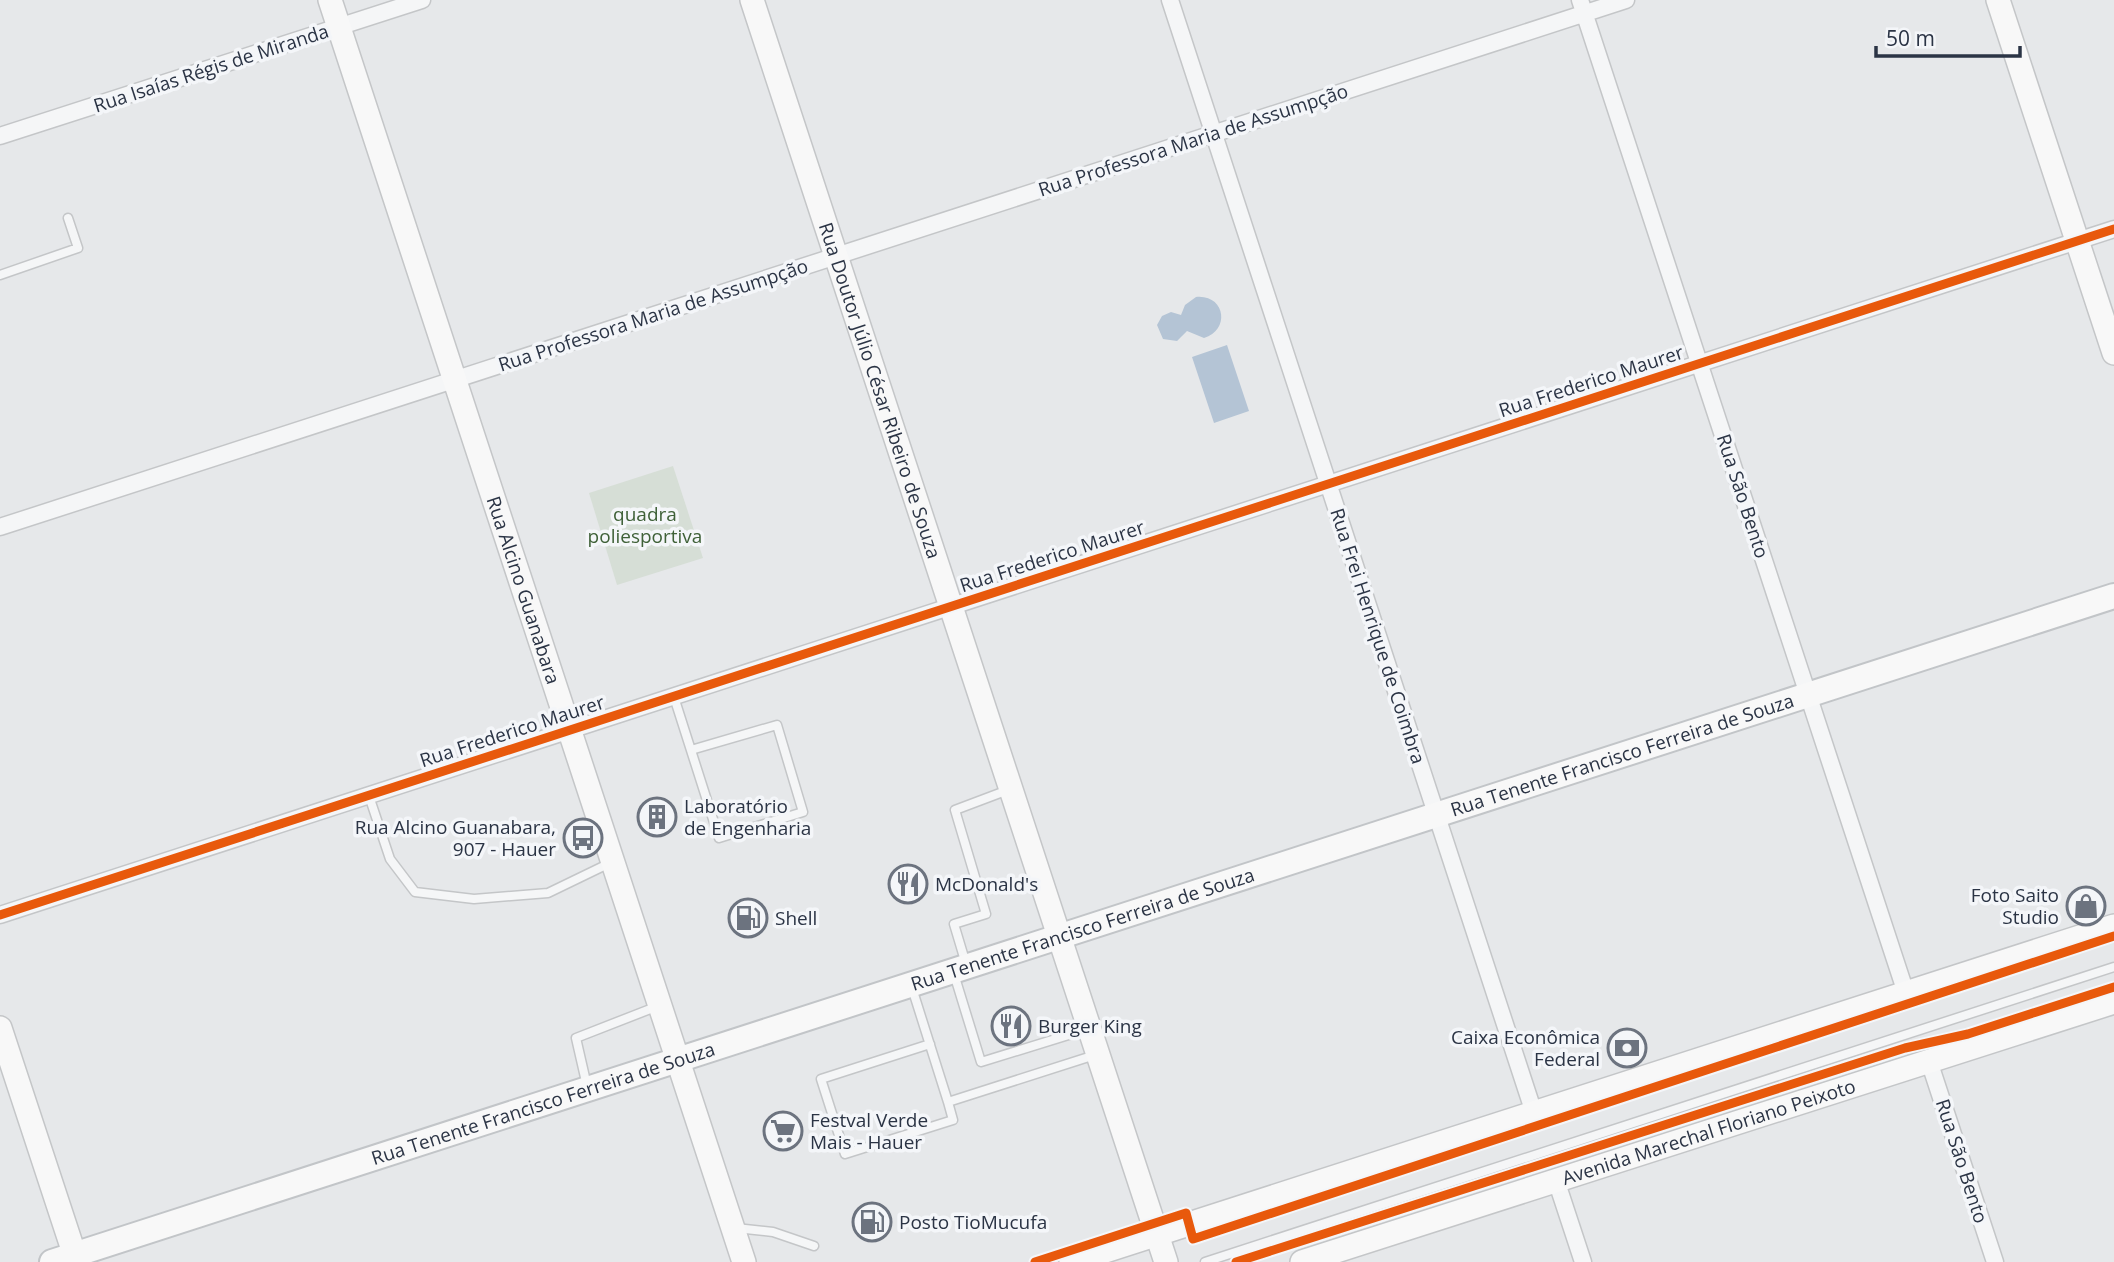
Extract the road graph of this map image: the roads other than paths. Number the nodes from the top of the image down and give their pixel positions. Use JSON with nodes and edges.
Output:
{"nodes":[{"id":1,"x":330,"y":0,"type":"edge"},
{"id":2,"x":422,"y":0,"type":"edge"},
{"id":3,"x":752,"y":0,"type":"edge"},
{"id":4,"x":1170,"y":0,"type":"edge"},
{"id":5,"x":1626,"y":0,"type":"edge"},
{"id":6,"x":1998,"y":0,"type":"edge"},
{"id":7,"x":1583,"y":7,"type":"edge"},
{"id":8,"x":339,"y":27,"type":"junction"},
{"id":9,"x":1214,"y":134,"type":"junction"},
{"id":10,"x":0,"y":136,"type":"edge"},
{"id":11,"x":68,"y":218,"type":"dead end"},
{"id":12,"x":2114,"y":229,"type":"edge"},
{"id":13,"x":2077,"y":241,"type":"junction"},
{"id":14,"x":836,"y":256,"type":"junction"},
{"id":15,"x":0,"y":275,"type":"edge"},
{"id":16,"x":2114,"y":353,"type":"edge"},
{"id":17,"x":1700,"y":364,"type":"junction"},
{"id":18,"x":455,"y":380,"type":"junction"},
{"id":19,"x":1329,"y":484,"type":"junction"},
{"id":20,"x":0,"y":527,"type":"edge"},
{"id":21,"x":2114,"y":596,"type":"edge"},
{"id":22,"x":951,"y":607,"type":"junction"},
{"id":23,"x":1808,"y":695,"type":"junction"},
{"id":24,"x":674,"y":697,"type":"junction"},
{"id":25,"x":570,"y":731,"type":"junction"},
{"id":26,"x":691,"y":750,"type":"junction"},
{"id":27,"x":1011,"y":789,"type":"junction"},
{"id":28,"x":369,"y":796,"type":"junction"},
{"id":29,"x":1437,"y":815,"type":"junction"},
{"id":30,"x":613,"y":861,"type":"junction"},
{"id":31,"x":0,"y":915,"type":"edge"},
{"id":32,"x":2114,"y":926,"type":"edge"},
{"id":33,"x":1059,"y":937,"type":"junction"},
{"id":34,"x":2114,"y":967,"type":"edge"},
{"id":35,"x":960,"y":969,"type":"junction"},
{"id":36,"x":911,"y":985,"type":"junction"},
{"id":37,"x":1906,"y":993,"type":"junction"},
{"id":38,"x":2114,"y":1002,"type":"edge"},
{"id":39,"x":660,"y":1005,"type":"junction"},
{"id":40,"x":0,"y":1028,"type":"edge"},
{"id":41,"x":1089,"y":1028,"type":"junction"},
{"id":42,"x":930,"y":1044,"type":"junction"},
{"id":43,"x":1098,"y":1054,"type":"junction"},
{"id":44,"x":678,"y":1060,"type":"junction"},
{"id":45,"x":1929,"y":1061,"type":"junction"},
{"id":46,"x":587,"y":1089,"type":"junction"},
{"id":47,"x":948,"y":1102,"type":"junction"},
{"id":48,"x":1534,"y":1113,"type":"junction"},
{"id":49,"x":1556,"y":1180,"type":"junction"},
{"id":50,"x":733,"y":1227,"type":"junction"},
{"id":51,"x":1157,"y":1234,"type":"junction"},
{"id":52,"x":814,"y":1246,"type":"dead end"},
{"id":53,"x":68,"y":1260,"type":"edge"},
{"id":54,"x":744,"y":1262,"type":"edge"},
{"id":55,"x":1071,"y":1262,"type":"edge"},
{"id":56,"x":1166,"y":1262,"type":"edge"},
{"id":57,"x":1205,"y":1262,"type":"edge"},
{"id":58,"x":1302,"y":1262,"type":"edge"},
{"id":59,"x":1583,"y":1262,"type":"edge"},
{"id":60,"x":1995,"y":1262,"type":"edge"}],
"edges":[{"from":1,"to":8,"type":"main road","name":"Rua Alcino Guanabara"},
{"from":2,"to":8,"type":"street","name":"Rua Isaías Régis de Miranda"},
{"from":3,"to":14,"type":"main road","name":"Rua Doutor Júlio César Ribeiro de Souza"},
{"from":4,"to":9,"type":"street","name":"Rua Frei Henrique de Coimbra"},
{"from":5,"to":7,"type":"street","name":"Rua Professora Maria de Assumpção"},
{"from":6,"to":13,"type":"main road"},
{"from":7,"to":9,"type":"street","name":"Rua Professora Maria de Assumpção"},
{"from":7,"to":17,"type":"street","name":"Rua São Bento"},
{"from":8,"to":10,"type":"street","name":"Rua Isaías Régis de Miranda"},
{"from":8,"to":18,"type":"main road","name":"Rua Alcino Guanabara"},
{"from":9,"to":14,"type":"street","name":"Rua Professora Maria de Assumpção"},
{"from":9,"to":19,"type":"street","name":"Rua Frei Henrique de Coimbra"},
{"from":11,"to":15,"type":"lane"},
{"from":12,"to":13,"type":"street","name":"Rua Frederico Maurer"},
{"from":13,"to":16,"type":"main road"},
{"from":13,"to":17,"type":"street","name":"Rua Frederico Maurer"},
{"from":14,"to":18,"type":"street","name":"Rua Professora Maria de Assumpção"},
{"from":14,"to":22,"type":"main road","name":"Rua Doutor Júlio César Ribeiro de Souza"},
{"from":17,"to":19,"type":"street","name":"Rua Frederico Maurer"},
{"from":17,"to":23,"type":"street","name":"Rua São Bento"},
{"from":18,"to":20,"type":"street","name":"Rua Professora Maria de Assumpção"},
{"from":18,"to":25,"type":"main road","name":"Rua Alcino Guanabara"},
{"from":19,"to":22,"type":"street","name":"Rua Frederico Maurer"},
{"from":19,"to":29,"type":"street","name":"Rua Frei Henrique de Coimbra"},
{"from":21,"to":23,"type":"main road","name":"Rua Tenente Francisco Ferreira de Souza"},
{"from":22,"to":24,"type":"street","name":"Rua Frederico Maurer"},
{"from":22,"to":27,"type":"main road","name":"Rua Doutor Júlio César Ribeiro de Souza"},
{"from":23,"to":29,"type":"main road","name":"Rua Tenente Francisco Ferreira de Souza"},
{"from":23,"to":37,"type":"street","name":"Rua São Bento"},
{"from":24,"to":25,"type":"street","name":"Rua Frederico Maurer"},
{"from":24,"to":26,"type":"lane"},
{"from":25,"to":28,"type":"street","name":"Rua Frederico Maurer"},
{"from":25,"to":30,"type":"main road","name":"Rua Alcino Guanabara"},
{"from":26,"to":26,"type":"lane"},
{"from":27,"to":33,"type":"main road","name":"Rua Doutor Júlio César Ribeiro de Souza"},
{"from":27,"to":35,"type":"lane"},
{"from":28,"to":30,"type":"lane"},
{"from":28,"to":31,"type":"street","name":"Rua Frederico Maurer"},
{"from":29,"to":33,"type":"main road","name":"Rua Tenente Francisco Ferreira de Souza"},
{"from":29,"to":48,"type":"street","name":"Rua Frei Henrique de Coimbra"},
{"from":30,"to":39,"type":"main road","name":"Rua Alcino Guanabara"},
{"from":32,"to":37,"type":"main road"},
{"from":33,"to":35,"type":"main road","name":"Rua Tenente Francisco Ferreira de Souza"},
{"from":33,"to":41,"type":"main road","name":"Rua Doutor Júlio César Ribeiro de Souza"},
{"from":34,"to":57,"type":"lane"},
{"from":35,"to":36,"type":"main road","name":"Rua Tenente Francisco Ferreira de Souza"},
{"from":35,"to":41,"type":"lane"},
{"from":36,"to":42,"type":"lane"},
{"from":36,"to":44,"type":"main road","name":"Rua Tenente Francisco Ferreira de Souza"},
{"from":37,"to":48,"type":"main road"},
{"from":38,"to":45,"type":"main road","name":"Avenida Marechal Floriano Peixoto"},
{"from":39,"to":44,"type":"main road","name":"Rua Alcino Guanabara"},
{"from":39,"to":46,"type":"lane"},
{"from":40,"to":53,"type":"main road"},
{"from":41,"to":43,"type":"main road","name":"Rua Doutor Júlio César Ribeiro de Souza"},
{"from":42,"to":47,"type":"lane"},
{"from":42,"to":47,"type":"lane"},
{"from":43,"to":47,"type":"lane"},
{"from":43,"to":51,"type":"main road","name":"Rua Doutor Júlio César Ribeiro de Souza"},
{"from":44,"to":46,"type":"main road","name":"Rua Tenente Francisco Ferreira de Souza"},
{"from":44,"to":50,"type":"main road","name":"Rua Alcino Guanabara"},
{"from":45,"to":49,"type":"main road","name":"Avenida Marechal Floriano Peixoto"},
{"from":45,"to":60,"type":"street","name":"Rua São Bento"},
{"from":46,"to":53,"type":"main road","name":"Rua Tenente Francisco Ferreira de Souza"},
{"from":48,"to":51,"type":"main road"},
{"from":49,"to":58,"type":"main road","name":"Avenida Marechal Floriano Peixoto"},
{"from":49,"to":59,"type":"street"},
{"from":50,"to":52,"type":"lane"},
{"from":50,"to":54,"type":"main road","name":"Rua Alcino Guanabara"},
{"from":51,"to":55,"type":"main road"},
{"from":51,"to":56,"type":"main road","name":"Rua Doutor Júlio César Ribeiro de Souza"}]}
